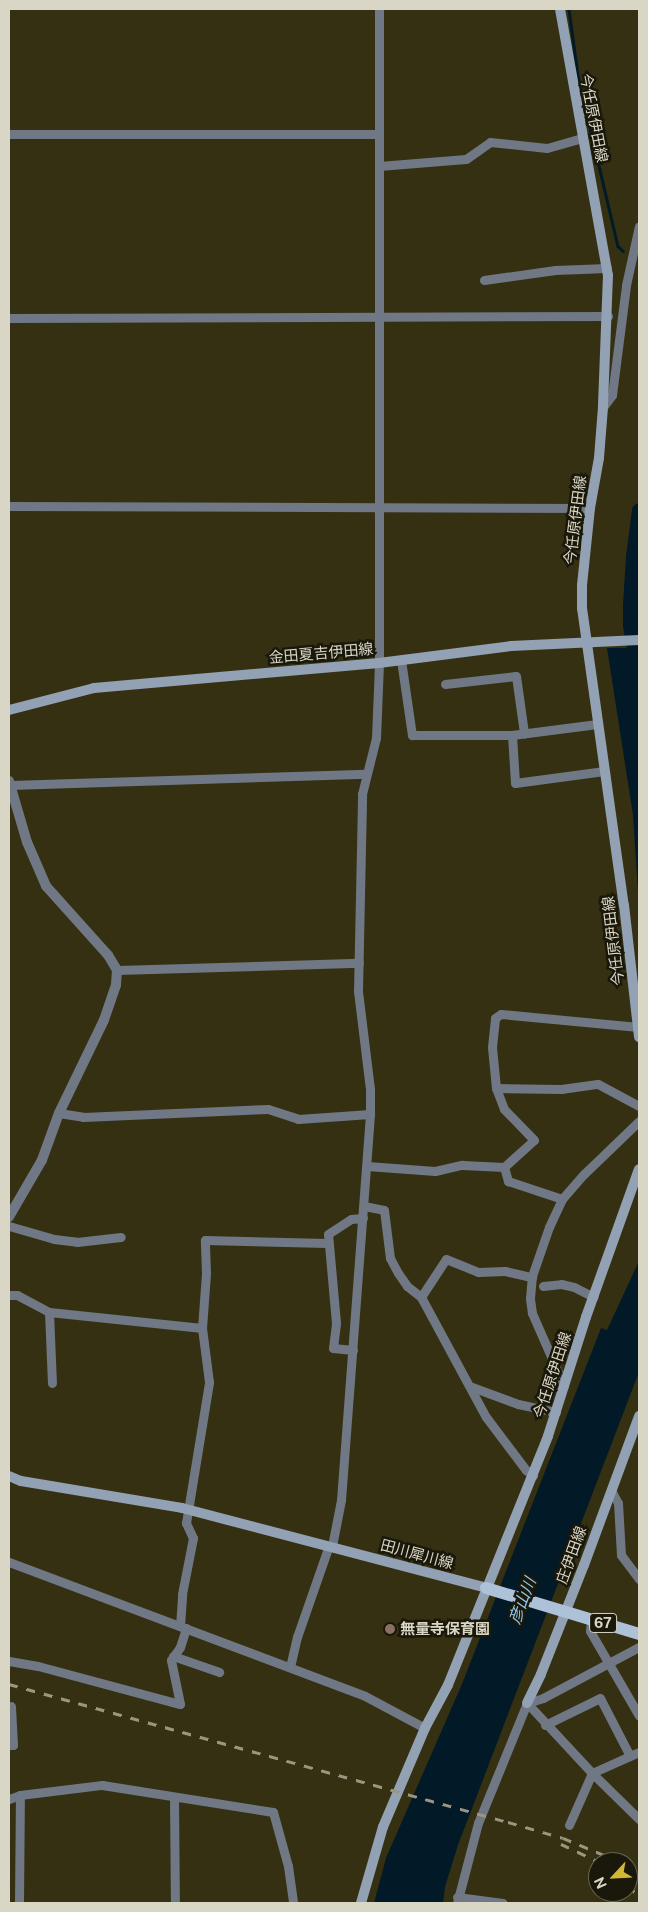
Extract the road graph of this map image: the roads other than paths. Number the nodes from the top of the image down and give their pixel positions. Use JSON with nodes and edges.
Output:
{"nodes":[{"id":1,"x":379,"y":9,"type":"edge"},
{"id":2,"x":560,"y":9,"type":"edge"},
{"id":3,"x":9,"y":134,"type":"edge"},
{"id":4,"x":379,"y":134,"type":"junction"},
{"id":5,"x":583,"y":138,"type":"junction"},
{"id":6,"x":379,"y":166,"type":"junction"},
{"id":7,"x":639,"y":226,"type":"edge"},
{"id":8,"x":607,"y":268,"type":"junction"},
{"id":9,"x":484,"y":280,"type":"dead end"},
{"id":10,"x":608,"y":316,"type":"junction"},
{"id":11,"x":9,"y":318,"type":"edge"},
{"id":12,"x":379,"y":318,"type":"junction"},
{"id":13,"x":603,"y":407,"type":"junction"},
{"id":14,"x":9,"y":506,"type":"edge"},
{"id":15,"x":379,"y":506,"type":"junction"},
{"id":16,"x":590,"y":508,"type":"junction"},
{"id":17,"x":639,"y":640,"type":"edge"},
{"id":18,"x":586,"y":644,"type":"junction"},
{"id":19,"x":401,"y":660,"type":"junction"},
{"id":20,"x":379,"y":663,"type":"junction"},
{"id":21,"x":445,"y":684,"type":"dead end"},
{"id":22,"x":9,"y":710,"type":"edge"},
{"id":23,"x":597,"y":724,"type":"junction"},
{"id":24,"x":524,"y":733,"type":"junction"},
{"id":25,"x":512,"y":735,"type":"junction"},
{"id":26,"x":604,"y":771,"type":"junction"},
{"id":27,"x":366,"y":774,"type":"junction"},
{"id":28,"x":10,"y":783,"type":"edge"},
{"id":29,"x":359,"y":963,"type":"junction"},
{"id":30,"x":117,"y":970,"type":"junction"},
{"id":31,"x":639,"y":1032,"type":"edge"},
{"id":32,"x":496,"y":1088,"type":"junction"},
{"id":33,"x":639,"y":1106,"type":"edge"},
{"id":34,"x":59,"y":1113,"type":"junction"},
{"id":35,"x":370,"y":1114,"type":"junction"},
{"id":36,"x":639,"y":1120,"type":"edge"},
{"id":37,"x":366,"y":1166,"type":"junction"},
{"id":38,"x":504,"y":1167,"type":"junction"},
{"id":39,"x":639,"y":1169,"type":"edge"},
{"id":40,"x":562,"y":1199,"type":"junction"},
{"id":41,"x":364,"y":1206,"type":"junction"},
{"id":42,"x":9,"y":1217,"type":"edge"},
{"id":43,"x":363,"y":1218,"type":"junction"},
{"id":44,"x":9,"y":1226,"type":"edge"},
{"id":45,"x":121,"y":1237,"type":"dead end"},
{"id":46,"x":328,"y":1243,"type":"junction"},
{"id":47,"x":532,"y":1277,"type":"junction"},
{"id":48,"x":543,"y":1286,"type":"dead end"},
{"id":49,"x":9,"y":1295,"type":"edge"},
{"id":50,"x":421,"y":1297,"type":"junction"},
{"id":51,"x":594,"y":1297,"type":"junction"},
{"id":52,"x":49,"y":1312,"type":"junction"},
{"id":53,"x":202,"y":1328,"type":"junction"},
{"id":54,"x":352,"y":1350,"type":"junction"},
{"id":55,"x":52,"y":1383,"type":"dead end"},
{"id":56,"x":564,"y":1386,"type":"junction"},
{"id":57,"x":472,"y":1387,"type":"junction"},
{"id":58,"x":556,"y":1412,"type":"junction"},
{"id":59,"x":639,"y":1416,"type":"edge"},
{"id":60,"x":533,"y":1475,"type":"junction"},
{"id":61,"x":9,"y":1476,"type":"edge"},
{"id":62,"x":611,"y":1490,"type":"junction"},
{"id":63,"x":189,"y":1509,"type":"junction"},
{"id":64,"x":330,"y":1546,"type":"junction"},
{"id":65,"x":9,"y":1562,"type":"edge"},
{"id":66,"x":639,"y":1579,"type":"edge"},
{"id":67,"x":486,"y":1588,"type":"junction"},
{"id":68,"x":566,"y":1612,"type":"junction"},
{"id":69,"x":591,"y":1620,"type":"junction"},
{"id":70,"x":183,"y":1627,"type":"junction"},
{"id":71,"x":639,"y":1634,"type":"edge"},
{"id":72,"x":639,"y":1647,"type":"edge"},
{"id":73,"x":173,"y":1656,"type":"junction"},
{"id":74,"x":9,"y":1662,"type":"edge"},
{"id":75,"x":609,"y":1664,"type":"junction"},
{"id":76,"x":290,"y":1667,"type":"junction"},
{"id":77,"x":9,"y":1670,"type":"edge"},
{"id":78,"x":219,"y":1672,"type":"dead end"},
{"id":79,"x":527,"y":1703,"type":"junction"},
{"id":80,"x":11,"y":1706,"type":"dead end"},
{"id":81,"x":639,"y":1716,"type":"edge"},
{"id":82,"x":546,"y":1725,"type":"junction"},
{"id":83,"x":425,"y":1728,"type":"junction"},
{"id":84,"x":9,"y":1745,"type":"edge"},
{"id":85,"x":635,"y":1754,"type":"edge"},
{"id":86,"x":592,"y":1773,"type":"junction"},
{"id":87,"x":20,"y":1795,"type":"junction"},
{"id":88,"x":174,"y":1798,"type":"junction"},
{"id":89,"x":9,"y":1799,"type":"edge"},
{"id":90,"x":639,"y":1819,"type":"edge"},
{"id":91,"x":570,"y":1825,"type":"dead end"},
{"id":92,"x":457,"y":1900,"type":"edge"},
{"id":93,"x":19,"y":1903,"type":"edge"},
{"id":94,"x":175,"y":1903,"type":"edge"},
{"id":95,"x":293,"y":1903,"type":"edge"},
{"id":96,"x":361,"y":1903,"type":"edge"},
{"id":97,"x":504,"y":1903,"type":"edge"}],
"edges":[{"from":1,"to":4,"type":"street"},
{"from":2,"to":5,"type":"main road","name":"今任原伊田線"},
{"from":3,"to":4,"type":"street"},
{"from":4,"to":6,"type":"street"},
{"from":5,"to":6,"type":"street"},
{"from":5,"to":8,"type":"main road","name":"今任原伊田線"},
{"from":6,"to":12,"type":"street"},
{"from":7,"to":13,"type":"street"},
{"from":8,"to":9,"type":"street"},
{"from":8,"to":10,"type":"main road","name":"今任原伊田線"},
{"from":10,"to":12,"type":"street"},
{"from":10,"to":13,"type":"main road","name":"今任原伊田線"},
{"from":11,"to":12,"type":"street"},
{"from":12,"to":15,"type":"street"},
{"from":13,"to":16,"type":"main road","name":"今任原伊田線"},
{"from":14,"to":15,"type":"street"},
{"from":15,"to":16,"type":"street"},
{"from":15,"to":20,"type":"street"},
{"from":16,"to":18,"type":"main road","name":"今任原伊田線"},
{"from":17,"to":18,"type":"main road","name":"金田夏吉伊田線"},
{"from":18,"to":19,"type":"main road","name":"金田夏吉伊田線"},
{"from":18,"to":23,"type":"main road","name":"今任原伊田線"},
{"from":19,"to":20,"type":"main road","name":"金田夏吉伊田線"},
{"from":19,"to":25,"type":"street"},
{"from":20,"to":22,"type":"main road","name":"金田夏吉伊田線"},
{"from":20,"to":27,"type":"street"},
{"from":21,"to":24,"type":"street"},
{"from":23,"to":24,"type":"street"},
{"from":23,"to":26,"type":"main road","name":"今任原伊田線"},
{"from":24,"to":25,"type":"street"},
{"from":25,"to":26,"type":"street"},
{"from":26,"to":31,"type":"main road","name":"今任原伊田線"},
{"from":27,"to":28,"type":"street"},
{"from":27,"to":29,"type":"street"},
{"from":28,"to":30,"type":"street"},
{"from":29,"to":30,"type":"street"},
{"from":29,"to":35,"type":"street"},
{"from":30,"to":34,"type":"street"},
{"from":31,"to":32,"type":"street"},
{"from":32,"to":33,"type":"street"},
{"from":32,"to":38,"type":"street"},
{"from":34,"to":35,"type":"street"},
{"from":34,"to":42,"type":"street"},
{"from":35,"to":37,"type":"street"},
{"from":36,"to":40,"type":"street"},
{"from":37,"to":38,"type":"street"},
{"from":37,"to":41,"type":"street"},
{"from":38,"to":40,"type":"street"},
{"from":39,"to":51,"type":"main road","name":"今任原伊田線"},
{"from":40,"to":47,"type":"street"},
{"from":41,"to":43,"type":"street"},
{"from":41,"to":50,"type":"street"},
{"from":43,"to":46,"type":"street"},
{"from":43,"to":54,"type":"street"},
{"from":44,"to":45,"type":"street"},
{"from":46,"to":53,"type":"street"},
{"from":46,"to":54,"type":"street"},
{"from":47,"to":50,"type":"street"},
{"from":47,"to":56,"type":"street"},
{"from":48,"to":51,"type":"street"},
{"from":49,"to":52,"type":"street"},
{"from":50,"to":57,"type":"street"},
{"from":51,"to":56,"type":"main road","name":"今任原伊田線"},
{"from":52,"to":53,"type":"street"},
{"from":52,"to":55,"type":"street"},
{"from":53,"to":63,"type":"street"},
{"from":54,"to":64,"type":"street"},
{"from":56,"to":58,"type":"main road","name":"今任原伊田線"},
{"from":57,"to":58,"type":"street"},
{"from":57,"to":60,"type":"street"},
{"from":58,"to":60,"type":"main road","name":"今任原伊田線"},
{"from":59,"to":62,"type":"main road","name":"庄伊田線"},
{"from":60,"to":67,"type":"main road","name":"今任原伊田線"},
{"from":61,"to":63,"type":"main road","name":"田川犀川線"},
{"from":62,"to":66,"type":"street"},
{"from":62,"to":68,"type":"main road","name":"庄伊田線"},
{"from":63,"to":64,"type":"main road","name":"田川犀川線"},
{"from":63,"to":70,"type":"street"},
{"from":64,"to":67,"type":"main road","name":"田川犀川線"},
{"from":64,"to":76,"type":"street"},
{"from":65,"to":70,"type":"street"},
{"from":67,"to":68,"type":"main road","number":"67"},
{"from":67,"to":83,"type":"main road"},
{"from":68,"to":69,"type":"main road","number":"67"},
{"from":68,"to":79,"type":"main road","name":"庄伊田線"},
{"from":69,"to":71,"type":"main road","number":"67"},
{"from":69,"to":75,"type":"street"},
{"from":70,"to":73,"type":"street"},
{"from":70,"to":76,"type":"street"},
{"from":72,"to":75,"type":"street"},
{"from":73,"to":74,"type":"street"},
{"from":73,"to":78,"type":"street"},
{"from":74,"to":77,"type":"street"},
{"from":75,"to":79,"type":"street"},
{"from":75,"to":81,"type":"street"},
{"from":76,"to":83,"type":"street"},
{"from":79,"to":82,"type":"street"},
{"from":79,"to":92,"type":"street"},
{"from":80,"to":84,"type":"street"},
{"from":82,"to":85,"type":"street"},
{"from":82,"to":86,"type":"street"},
{"from":83,"to":96,"type":"main road"},
{"from":85,"to":86,"type":"street"},
{"from":86,"to":90,"type":"street"},
{"from":86,"to":91,"type":"street"},
{"from":87,"to":88,"type":"street"},
{"from":87,"to":89,"type":"street"},
{"from":87,"to":93,"type":"street"},
{"from":88,"to":94,"type":"street"},
{"from":88,"to":95,"type":"street"},
{"from":92,"to":97,"type":"street"}]}
